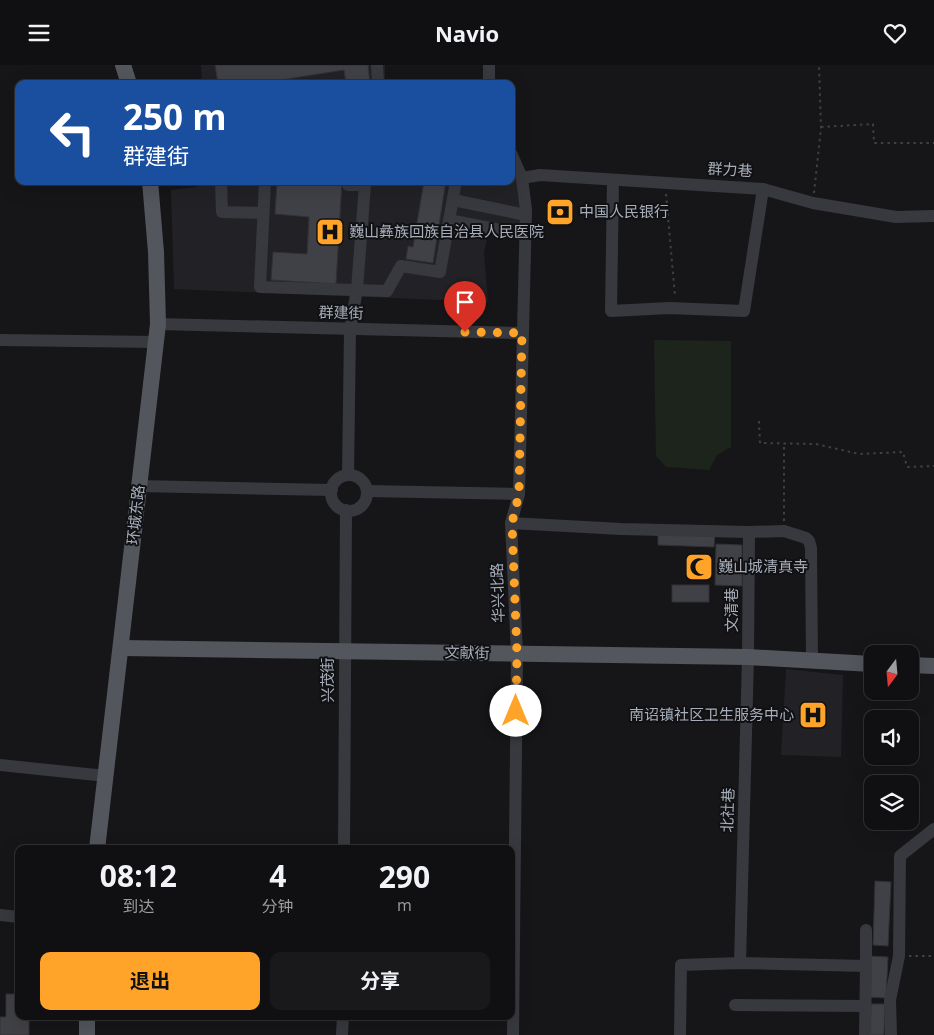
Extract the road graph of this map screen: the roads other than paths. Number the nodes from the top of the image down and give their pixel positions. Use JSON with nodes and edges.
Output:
{"nodes":[{"id":1,"x":123,"y":65,"type":"edge"},
{"id":2,"x":377,"y":65,"type":"edge"},
{"id":3,"x":489,"y":65,"type":"edge"},
{"id":4,"x":127,"y":80,"type":"edge"},
{"id":5,"x":378,"y":80,"type":"edge"},
{"id":6,"x":488,"y":80,"type":"edge"},
{"id":7,"x":515,"y":162,"type":"edge"},
{"id":8,"x":522,"y":178,"type":"junction"},
{"id":9,"x":613,"y":180,"type":"junction"},
{"id":10,"x":150,"y":185,"type":"edge"},
{"id":11,"x":221,"y":185,"type":"edge"},
{"id":12,"x":265,"y":185,"type":"edge"},
{"id":13,"x":364,"y":185,"type":"edge"},
{"id":14,"x":455,"y":185,"type":"edge"},
{"id":15,"x":762,"y":189,"type":"junction"},
{"id":16,"x":453,"y":200,"type":"junction"},
{"id":17,"x":263,"y":213,"type":"junction"},
{"id":18,"x":526,"y":215,"type":"junction"},
{"id":19,"x":934,"y":216,"type":"edge"},
{"id":20,"x":449,"y":220,"type":"junction"},
{"id":21,"x":526,"y":235,"type":"junction"},
{"id":22,"x":357,"y":289,"type":"junction"},
{"id":23,"x":158,"y":325,"type":"junction"},
{"id":24,"x":350,"y":330,"type":"junction"},
{"id":25,"x":522,"y":333,"type":"junction"},
{"id":26,"x":0,"y":340,"type":"edge"},
{"id":27,"x":157,"y":342,"type":"junction"},
{"id":28,"x":348,"y":475,"type":"junction"},
{"id":29,"x":139,"y":486,"type":"junction"},
{"id":30,"x":332,"y":490,"type":"junction"},
{"id":31,"x":367,"y":491,"type":"junction"},
{"id":32,"x":519,"y":494,"type":"junction"},
{"id":33,"x":346,"y":511,"type":"junction"},
{"id":34,"x":512,"y":523,"type":"junction"},
{"id":35,"x":749,"y":532,"type":"junction"},
{"id":36,"x":121,"y":649,"type":"junction"},
{"id":37,"x":345,"y":651,"type":"junction"},
{"id":38,"x":517,"y":654,"type":"junction"},
{"id":39,"x":748,"y":657,"type":"junction"},
{"id":40,"x":812,"y":661,"type":"junction"},
{"id":41,"x":864,"y":663,"type":"edge"},
{"id":42,"x":919,"y":665,"type":"edge"},
{"id":43,"x":934,"y":666,"type":"edge"},
{"id":44,"x":0,"y":765,"type":"edge"},
{"id":45,"x":106,"y":776,"type":"junction"},
{"id":46,"x":934,"y":829,"type":"edge"},
{"id":47,"x":97,"y":845,"type":"edge"},
{"id":48,"x":344,"y":845,"type":"edge"},
{"id":49,"x":514,"y":845,"type":"edge"},
{"id":50,"x":0,"y":915,"type":"edge"},
{"id":51,"x":15,"y":917,"type":"edge"},
{"id":52,"x":866,"y":930,"type":"dead end"},
{"id":53,"x":740,"y":963,"type":"junction"},
{"id":54,"x":866,"y":966,"type":"junction"},
{"id":55,"x":735,"y":1005,"type":"dead end"},
{"id":56,"x":865,"y":1006,"type":"junction"},
{"id":57,"x":87,"y":1020,"type":"edge"},
{"id":58,"x":343,"y":1020,"type":"edge"},
{"id":59,"x":513,"y":1020,"type":"edge"},
{"id":60,"x":87,"y":1035,"type":"edge"},
{"id":61,"x":342,"y":1035,"type":"edge"},
{"id":62,"x":513,"y":1035,"type":"edge"},
{"id":63,"x":680,"y":1035,"type":"edge"},
{"id":64,"x":865,"y":1035,"type":"edge"},
{"id":65,"x":890,"y":1035,"type":"edge"}],
"edges":[{"from":1,"to":4,"type":"main road"},
{"from":2,"to":5,"type":"street"},
{"from":3,"to":6,"type":"street"},
{"from":7,"to":8,"type":"street","name":"华兴北路"},
{"from":8,"to":9,"type":"street","name":"群力巷"},
{"from":8,"to":18,"type":"street","name":"华兴北路"},
{"from":9,"to":15,"type":"street","name":"群力巷"},
{"from":9,"to":15,"type":"street"},
{"from":10,"to":23,"type":"main road","name":"环城东路"},
{"from":11,"to":17,"type":"street"},
{"from":12,"to":17,"type":"street"},
{"from":13,"to":22,"type":"street"},
{"from":14,"to":16,"type":"street"},
{"from":15,"to":19,"type":"street","name":"群力巷"},
{"from":16,"to":18,"type":"street"},
{"from":16,"to":20,"type":"street"},
{"from":17,"to":22,"type":"street"},
{"from":18,"to":21,"type":"street","name":"华兴北路"},
{"from":20,"to":21,"type":"street"},
{"from":20,"to":22,"type":"street"},
{"from":21,"to":25,"type":"street","name":"华兴北路"},
{"from":22,"to":24,"type":"street"},
{"from":23,"to":24,"type":"street","name":"群建街"},
{"from":23,"to":27,"type":"main road","name":"环城东路"},
{"from":24,"to":25,"type":"street","name":"群建街"},
{"from":24,"to":28,"type":"street"},
{"from":25,"to":32,"type":"street","name":"华兴北路"},
{"from":26,"to":27,"type":"street"},
{"from":27,"to":29,"type":"main road","name":"环城东路"},
{"from":28,"to":30,"type":"street"},
{"from":28,"to":31,"type":"street"},
{"from":29,"to":30,"type":"street"},
{"from":29,"to":36,"type":"main road","name":"环城东路"},
{"from":30,"to":33,"type":"street"},
{"from":31,"to":32,"type":"street"},
{"from":31,"to":33,"type":"street"},
{"from":32,"to":34,"type":"street","name":"华兴北路"},
{"from":33,"to":37,"type":"street","name":"兴茂街"},
{"from":34,"to":35,"type":"street"},
{"from":34,"to":38,"type":"street","name":"华兴北路"},
{"from":35,"to":39,"type":"street","name":"文清巷"},
{"from":35,"to":40,"type":"street"},
{"from":36,"to":37,"type":"main road","name":"文献街"},
{"from":36,"to":45,"type":"main road","name":"环城东路"},
{"from":37,"to":38,"type":"main road","name":"文献街"},
{"from":37,"to":48,"type":"street","name":"兴茂街"},
{"from":38,"to":39,"type":"main road","name":"文献街"},
{"from":38,"to":49,"type":"street","name":"华兴北路"},
{"from":39,"to":40,"type":"main road","name":"文献街"},
{"from":39,"to":53,"type":"street","name":"北社巷"},
{"from":40,"to":41,"type":"main road","name":"文献街"},
{"from":42,"to":43,"type":"main road"},
{"from":44,"to":45,"type":"street"},
{"from":45,"to":47,"type":"main road","name":"环城东路"},
{"from":46,"to":65,"type":"street"},
{"from":50,"to":51,"type":"street"},
{"from":52,"to":54,"type":"street"},
{"from":53,"to":54,"type":"street"},
{"from":53,"to":63,"type":"street"},
{"from":54,"to":56,"type":"street"},
{"from":55,"to":56,"type":"street"},
{"from":56,"to":64,"type":"street"},
{"from":57,"to":60,"type":"main road"},
{"from":58,"to":61,"type":"street"},
{"from":59,"to":62,"type":"street","name":"华兴北路"}]}
